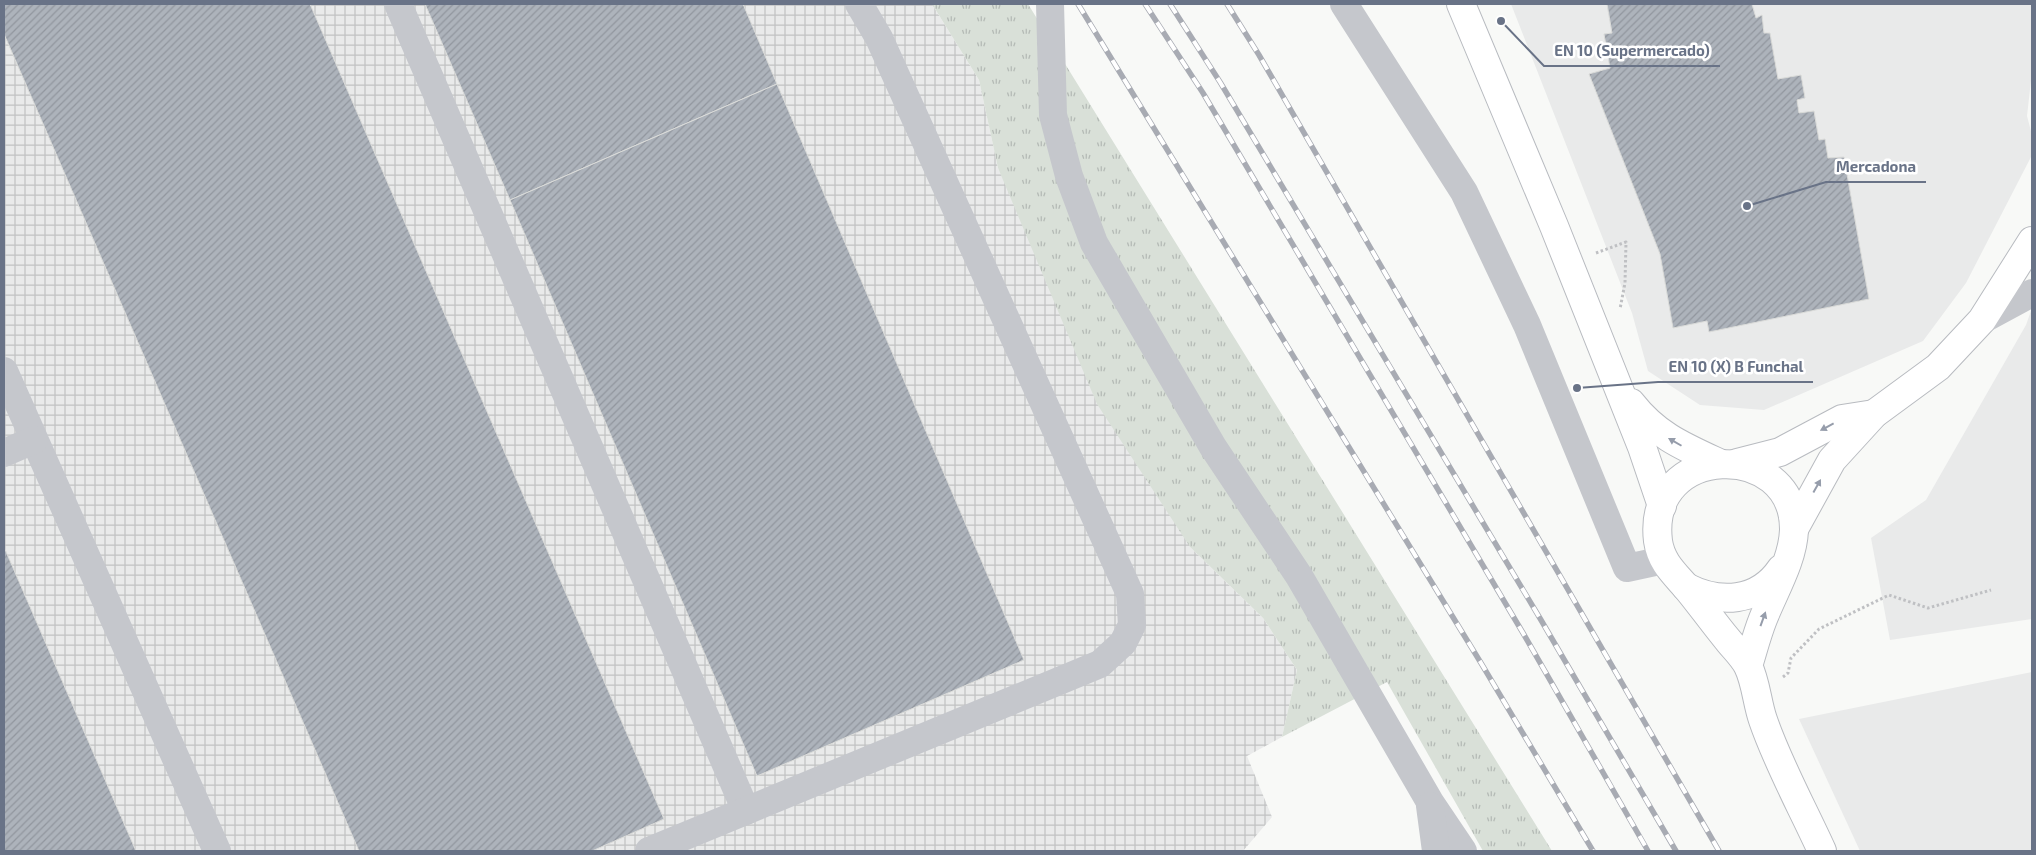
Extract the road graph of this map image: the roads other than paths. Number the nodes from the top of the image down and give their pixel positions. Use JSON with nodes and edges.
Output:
{"nodes":[{"id":1,"x":398,"y":4,"type":"edge"},
{"id":2,"x":858,"y":4,"type":"edge"},
{"id":3,"x":1050,"y":4,"type":"edge"},
{"id":4,"x":1344,"y":4,"type":"edge"},
{"id":5,"x":1462,"y":10,"type":"edge"},
{"id":6,"x":2032,"y":241,"type":"edge"},
{"id":7,"x":2032,"y":293,"type":"edge"},
{"id":8,"x":1982,"y":320,"type":"junction"},
{"id":9,"x":4,"y":371,"type":"edge"},
{"id":10,"x":1617,"y":386,"type":"junction"},
{"id":11,"x":1874,"y":414,"type":"junction"},
{"id":12,"x":34,"y":440,"type":"junction"},
{"id":13,"x":4,"y":452,"type":"edge"},
{"id":14,"x":1728,"y":463,"type":"junction"},
{"id":15,"x":1662,"y":506,"type":"junction"},
{"id":16,"x":1794,"y":529,"type":"junction"},
{"id":17,"x":1664,"y":560,"type":"junction"},
{"id":18,"x":1786,"y":562,"type":"junction"},
{"id":19,"x":1686,"y":587,"type":"junction"},
{"id":20,"x":1748,"y":666,"type":"junction"},
{"id":21,"x":1430,"y":802,"type":"junction"},
{"id":22,"x":746,"y":811,"type":"junction"},
{"id":23,"x":217,"y":851,"type":"edge"},
{"id":24,"x":649,"y":851,"type":"edge"},
{"id":25,"x":1436,"y":851,"type":"edge"},
{"id":26,"x":1463,"y":851,"type":"edge"},
{"id":27,"x":1822,"y":851,"type":"edge"}],
"edges":[{"from":1,"to":22,"type":"street"},
{"from":2,"to":22,"type":"street"},
{"from":3,"to":21,"type":"street"},
{"from":4,"to":17,"type":"street"},
{"from":5,"to":10,"type":"main road"},
{"from":6,"to":8,"type":"main road"},
{"from":7,"to":8,"type":"street"},
{"from":8,"to":11,"type":"main road"},
{"from":9,"to":12,"type":"street"},
{"from":14,"to":10,"type":"main road","one_way":true},
{"from":10,"to":15,"type":"main road"},
{"from":11,"to":14,"type":"main road","one_way":true},
{"from":16,"to":11,"type":"main road","one_way":true},
{"from":12,"to":13,"type":"street"},
{"from":12,"to":23,"type":"street"},
{"from":14,"to":15,"type":"main road"},
{"from":14,"to":16,"type":"main road"},
{"from":15,"to":17,"type":"main road"},
{"from":16,"to":18,"type":"main road"},
{"from":17,"to":19,"type":"main road"},
{"from":18,"to":19,"type":"main road"},
{"from":20,"to":18,"type":"main road","one_way":true},
{"from":19,"to":20,"type":"main road"},
{"from":20,"to":27,"type":"main road"},
{"from":21,"to":25,"type":"street"},
{"from":21,"to":26,"type":"street"},
{"from":22,"to":24,"type":"street"}]}
